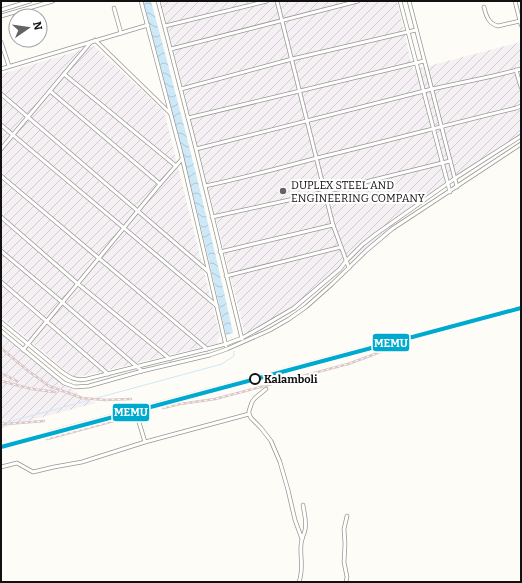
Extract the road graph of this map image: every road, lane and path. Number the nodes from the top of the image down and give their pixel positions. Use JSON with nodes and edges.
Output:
{"nodes":[{"id":1,"x":30,"y":1,"type":"edge"},
{"id":2,"x":53,"y":1,"type":"edge"},
{"id":3,"x":141,"y":1,"type":"edge"},
{"id":4,"x":158,"y":1,"type":"edge"},
{"id":5,"x":268,"y":1,"type":"edge"},
{"id":6,"x":277,"y":1,"type":"edge"},
{"id":7,"x":358,"y":1,"type":"edge"},
{"id":8,"x":400,"y":1,"type":"edge"},
{"id":9,"x":408,"y":1,"type":"edge"},
{"id":10,"x":515,"y":1,"type":"edge"},
{"id":11,"x":484,"y":7,"type":"dead end"},
{"id":12,"x":114,"y":8,"type":"dead end"},
{"id":13,"x":1,"y":10,"type":"edge"},
{"id":14,"x":1,"y":16,"type":"edge"},
{"id":15,"x":282,"y":20,"type":"junction"},
{"id":16,"x":520,"y":21,"type":"junction"},
{"id":17,"x":148,"y":25,"type":"junction"},
{"id":18,"x":521,"y":25,"type":"edge"},
{"id":19,"x":165,"y":26,"type":"junction"},
{"id":20,"x":416,"y":30,"type":"junction"},
{"id":21,"x":408,"y":32,"type":"junction"},
{"id":22,"x":121,"y":33,"type":"junction"},
{"id":23,"x":93,"y":41,"type":"junction"},
{"id":24,"x":1,"y":42,"type":"edge"},
{"id":25,"x":171,"y":49,"type":"junction"},
{"id":26,"x":292,"y":59,"type":"junction"},
{"id":27,"x":424,"y":61,"type":"junction"},
{"id":28,"x":416,"y":64,"type":"junction"},
{"id":29,"x":9,"y":66,"type":"junction"},
{"id":30,"x":1,"y":69,"type":"edge"},
{"id":31,"x":521,"y":69,"type":"edge"},
{"id":32,"x":516,"y":70,"type":"junction"},
{"id":33,"x":64,"y":74,"type":"junction"},
{"id":34,"x":521,"y":87,"type":"edge"},
{"id":35,"x":181,"y":89,"type":"junction"},
{"id":36,"x":432,"y":89,"type":"junction"},
{"id":37,"x":300,"y":90,"type":"junction"},
{"id":38,"x":50,"y":91,"type":"junction"},
{"id":39,"x":424,"y":91,"type":"junction"},
{"id":40,"x":1,"y":94,"type":"edge"},
{"id":41,"x":521,"y":106,"type":"edge"},
{"id":42,"x":170,"y":112,"type":"junction"},
{"id":43,"x":28,"y":117,"type":"junction"},
{"id":44,"x":188,"y":118,"type":"junction"},
{"id":45,"x":307,"y":120,"type":"junction"},
{"id":46,"x":1,"y":125,"type":"edge"},
{"id":47,"x":441,"y":126,"type":"junction"},
{"id":48,"x":433,"y":128,"type":"junction"},
{"id":49,"x":13,"y":135,"type":"junction"},
{"id":50,"x":521,"y":136,"type":"edge"},
{"id":51,"x":521,"y":144,"type":"edge"},
{"id":52,"x":1,"y":149,"type":"edge"},
{"id":53,"x":196,"y":149,"type":"junction"},
{"id":54,"x":317,"y":158,"type":"junction"},
{"id":55,"x":182,"y":159,"type":"junction"},
{"id":56,"x":450,"y":161,"type":"junction"},
{"id":57,"x":442,"y":163,"type":"junction"},
{"id":58,"x":176,"y":166,"type":"junction"},
{"id":59,"x":1,"y":176,"type":"edge"},
{"id":60,"x":454,"y":179,"type":"junction"},
{"id":61,"x":160,"y":184,"type":"junction"},
{"id":62,"x":447,"y":184,"type":"junction"},
{"id":63,"x":205,"y":186,"type":"junction"},
{"id":64,"x":457,"y":187,"type":"junction"},
{"id":65,"x":325,"y":192,"type":"junction"},
{"id":66,"x":450,"y":192,"type":"junction"},
{"id":67,"x":138,"y":211,"type":"junction"},
{"id":68,"x":1,"y":217,"type":"edge"},
{"id":69,"x":212,"y":218,"type":"junction"},
{"id":70,"x":333,"y":225,"type":"junction"},
{"id":71,"x":123,"y":228,"type":"junction"},
{"id":72,"x":341,"y":247,"type":"junction"},
{"id":73,"x":1,"y":251,"type":"edge"},
{"id":74,"x":220,"y":252,"type":"junction"},
{"id":75,"x":99,"y":258,"type":"junction"},
{"id":76,"x":346,"y":261,"type":"junction"},
{"id":77,"x":349,"y":268,"type":"junction"},
{"id":78,"x":209,"y":272,"type":"junction"},
{"id":79,"x":226,"y":276,"type":"junction"},
{"id":80,"x":1,"y":282,"type":"edge"},
{"id":81,"x":77,"y":283,"type":"junction"},
{"id":82,"x":62,"y":302,"type":"junction"},
{"id":83,"x":217,"y":306,"type":"junction"},
{"id":84,"x":1,"y":322,"type":"edge"},
{"id":85,"x":46,"y":322,"type":"junction"},
{"id":86,"x":1,"y":331,"type":"edge"},
{"id":87,"x":241,"y":338,"type":"junction"},
{"id":88,"x":227,"y":343,"type":"junction"},
{"id":89,"x":242,"y":343,"type":"junction"},
{"id":90,"x":28,"y":345,"type":"junction"},
{"id":91,"x":227,"y":349,"type":"junction"},
{"id":92,"x":23,"y":350,"type":"junction"},
{"id":93,"x":207,"y":350,"type":"junction"},
{"id":94,"x":170,"y":359,"type":"junction"},
{"id":95,"x":137,"y":366,"type":"junction"},
{"id":96,"x":142,"y":371,"type":"junction"},
{"id":97,"x":108,"y":374,"type":"junction"},
{"id":98,"x":266,"y":389,"type":"dead end"},
{"id":99,"x":249,"y":414,"type":"junction"},
{"id":100,"x":138,"y":419,"type":"dead end"},
{"id":101,"x":145,"y":442,"type":"junction"},
{"id":102,"x":1,"y":466,"type":"edge"},
{"id":103,"x":303,"y":505,"type":"dead end"},
{"id":104,"x":347,"y":516,"type":"dead end"},
{"id":105,"x":302,"y":539,"type":"junction"},
{"id":106,"x":299,"y":582,"type":"edge"},
{"id":107,"x":346,"y":582,"type":"edge"}],
"edges":[{"from":1,"to":13,"type":"street"},
{"from":2,"to":14,"type":"street"},
{"from":3,"to":17,"type":"street"},
{"from":4,"to":19,"type":"street"},
{"from":5,"to":19,"type":"street"},
{"from":6,"to":15,"type":"street"},
{"from":7,"to":15,"type":"street"},
{"from":8,"to":21,"type":"street"},
{"from":9,"to":20,"type":"street"},
{"from":10,"to":16,"type":"street"},
{"from":11,"to":16,"type":"street"},
{"from":12,"to":22,"type":"street"},
{"from":15,"to":25,"type":"street"},
{"from":15,"to":26,"type":"street"},
{"from":16,"to":18,"type":"street"},
{"from":17,"to":22,"type":"street"},
{"from":17,"to":42,"type":"street"},
{"from":19,"to":25,"type":"street"},
{"from":20,"to":21,"type":"street"},
{"from":20,"to":27,"type":"street"},
{"from":21,"to":26,"type":"street"},
{"from":21,"to":28,"type":"street"},
{"from":22,"to":23,"type":"street"},
{"from":23,"to":29,"type":"street"},
{"from":23,"to":33,"type":"street"},
{"from":23,"to":42,"type":"street"},
{"from":24,"to":29,"type":"street"},
{"from":25,"to":35,"type":"street"},
{"from":26,"to":35,"type":"street"},
{"from":26,"to":37,"type":"street"},
{"from":27,"to":28,"type":"street"},
{"from":27,"to":36,"type":"street"},
{"from":28,"to":37,"type":"street"},
{"from":28,"to":39,"type":"street"},
{"from":29,"to":30,"type":"street"},
{"from":31,"to":32,"type":"street"},
{"from":32,"to":34,"type":"street"},
{"from":32,"to":36,"type":"street"},
{"from":33,"to":38,"type":"street"},
{"from":33,"to":58,"type":"street"},
{"from":35,"to":44,"type":"street"},
{"from":36,"to":39,"type":"street"},
{"from":36,"to":47,"type":"street"},
{"from":37,"to":44,"type":"street"},
{"from":37,"to":45,"type":"street"},
{"from":38,"to":43,"type":"street"},
{"from":38,"to":61,"type":"street"},
{"from":39,"to":45,"type":"street"},
{"from":39,"to":48,"type":"street"},
{"from":40,"to":43,"type":"street"},
{"from":41,"to":47,"type":"street"},
{"from":42,"to":55,"type":"street"},
{"from":43,"to":49,"type":"street"},
{"from":43,"to":67,"type":"street"},
{"from":44,"to":53,"type":"street"},
{"from":45,"to":53,"type":"street"},
{"from":45,"to":54,"type":"street"},
{"from":46,"to":49,"type":"street"},
{"from":47,"to":48,"type":"street"},
{"from":47,"to":56,"type":"street"},
{"from":48,"to":54,"type":"street"},
{"from":48,"to":57,"type":"street"},
{"from":49,"to":52,"type":"street"},
{"from":49,"to":71,"type":"street"},
{"from":50,"to":60,"type":"street"},
{"from":51,"to":64,"type":"street"},
{"from":53,"to":63,"type":"street"},
{"from":54,"to":63,"type":"street"},
{"from":54,"to":65,"type":"street"},
{"from":55,"to":58,"type":"street"},
{"from":55,"to":78,"type":"street"},
{"from":56,"to":57,"type":"street"},
{"from":56,"to":60,"type":"street"},
{"from":57,"to":62,"type":"street"},
{"from":57,"to":65,"type":"street"},
{"from":58,"to":61,"type":"street"},
{"from":59,"to":75,"type":"street"},
{"from":60,"to":62,"type":"street"},
{"from":60,"to":64,"type":"street"},
{"from":61,"to":67,"type":"street"},
{"from":62,"to":66,"type":"street"},
{"from":62,"to":76,"type":"street"},
{"from":63,"to":69,"type":"street"},
{"from":64,"to":66,"type":"street"},
{"from":65,"to":69,"type":"street"},
{"from":65,"to":70,"type":"street"},
{"from":66,"to":77,"type":"street"},
{"from":67,"to":71,"type":"street"},
{"from":67,"to":78,"type":"street"},
{"from":68,"to":81,"type":"street"},
{"from":69,"to":74,"type":"street"},
{"from":70,"to":72,"type":"street"},
{"from":70,"to":74,"type":"street"},
{"from":71,"to":75,"type":"street"},
{"from":71,"to":83,"type":"street"},
{"from":72,"to":76,"type":"street"},
{"from":72,"to":79,"type":"street"},
{"from":73,"to":82,"type":"street"},
{"from":74,"to":79,"type":"street"},
{"from":75,"to":81,"type":"street"},
{"from":75,"to":93,"type":"street"},
{"from":76,"to":77,"type":"street"},
{"from":76,"to":87,"type":"street"},
{"from":77,"to":89,"type":"street"},
{"from":78,"to":83,"type":"street"},
{"from":79,"to":87,"type":"street"},
{"from":80,"to":85,"type":"street"},
{"from":81,"to":82,"type":"street"},
{"from":81,"to":94,"type":"street"},
{"from":82,"to":85,"type":"street"},
{"from":82,"to":95,"type":"street"},
{"from":83,"to":88,"type":"street"},
{"from":84,"to":90,"type":"street"},
{"from":85,"to":90,"type":"street"},
{"from":85,"to":97,"type":"street"},
{"from":86,"to":92,"type":"street"},
{"from":87,"to":88,"type":"street"},
{"from":87,"to":89,"type":"street"},
{"from":88,"to":91,"type":"street"},
{"from":88,"to":93,"type":"street"},
{"from":89,"to":91,"type":"street"},
{"from":90,"to":92,"type":"street"},
{"from":90,"to":97,"type":"street"},
{"from":91,"to":96,"type":"street"},
{"from":92,"to":96,"type":"street"},
{"from":93,"to":94,"type":"street"},
{"from":94,"to":95,"type":"street"},
{"from":95,"to":96,"type":"street"},
{"from":95,"to":97,"type":"street"},
{"from":98,"to":99,"type":"street"},
{"from":99,"to":101,"type":"street"},
{"from":99,"to":105,"type":"street"},
{"from":100,"to":101,"type":"street"},
{"from":101,"to":102,"type":"street"},
{"from":103,"to":105,"type":"street"},
{"from":104,"to":107,"type":"street"},
{"from":105,"to":106,"type":"street"}]}
